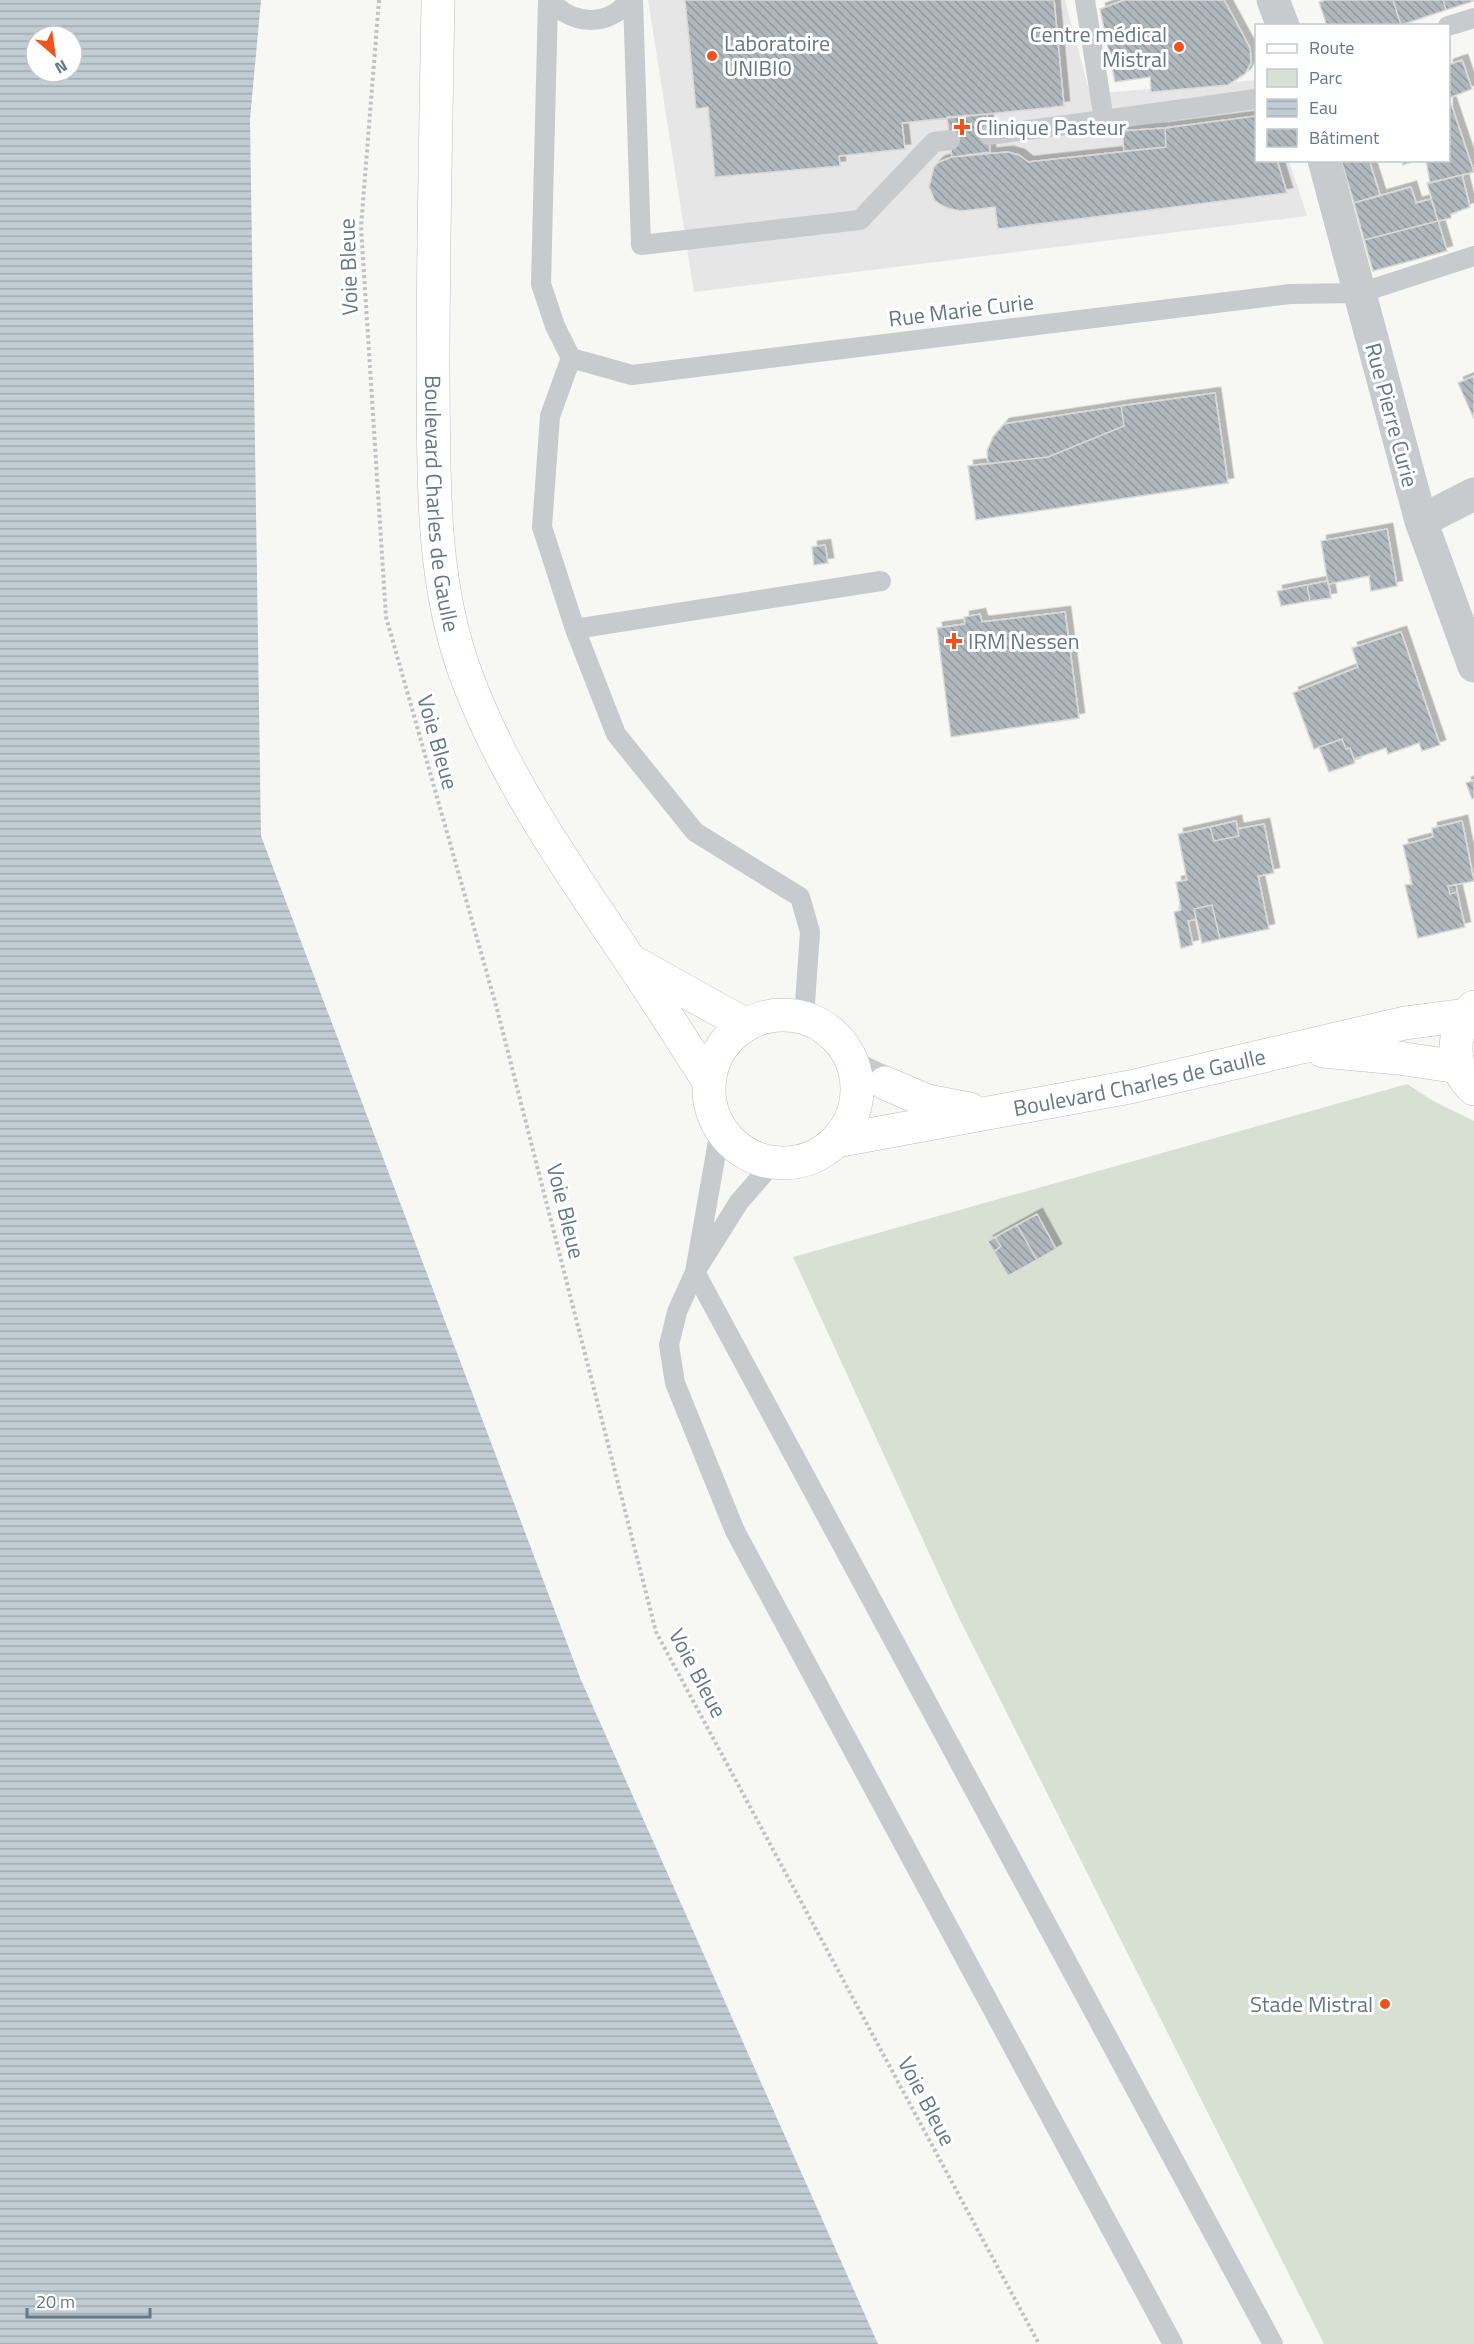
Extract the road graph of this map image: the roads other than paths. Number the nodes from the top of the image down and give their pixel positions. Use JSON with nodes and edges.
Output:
{"nodes":[{"id":1,"x":438,"y":0,"type":"edge"},
{"id":2,"x":549,"y":0,"type":"edge"},
{"id":3,"x":631,"y":0,"type":"edge"},
{"id":4,"x":1084,"y":0,"type":"edge"},
{"id":5,"x":1273,"y":0,"type":"edge"},
{"id":6,"x":1474,"y":18,"type":"edge"},
{"id":7,"x":1282,"y":24,"type":"edge"},
{"id":8,"x":1450,"y":26,"type":"edge"},
{"id":9,"x":1255,"y":99,"type":"edge"},
{"id":10,"x":1104,"y":120,"type":"junction"},
{"id":11,"x":989,"y":135,"type":"dead end"},
{"id":12,"x":950,"y":140,"type":"dead end"},
{"id":13,"x":1325,"y":162,"type":"edge"},
{"id":14,"x":1474,"y":256,"type":"edge"},
{"id":15,"x":1359,"y":293,"type":"junction"},
{"id":16,"x":571,"y":358,"type":"junction"},
{"id":17,"x":1474,"y":494,"type":"edge"},
{"id":18,"x":1420,"y":521,"type":"junction"},
{"id":19,"x":881,"y":581,"type":"dead end"},
{"id":20,"x":574,"y":629,"type":"junction"},
{"id":21,"x":1474,"y":666,"type":"edge"},
{"id":22,"x":630,"y":960,"type":"junction"},
{"id":23,"x":1470,"y":1011,"type":"edge"},
{"id":24,"x":804,"y":1017,"type":"junction"},
{"id":25,"x":746,"y":1025,"type":"junction"},
{"id":26,"x":1293,"y":1048,"type":"junction"},
{"id":27,"x":855,"y":1070,"type":"junction"},
{"id":28,"x":1466,"y":1078,"type":"edge"},
{"id":29,"x":709,"y":1082,"type":"junction"},
{"id":30,"x":986,"y":1112,"type":"junction"},
{"id":31,"x":720,"y":1130,"type":"junction"},
{"id":32,"x":836,"y":1141,"type":"junction"},
{"id":33,"x":772,"y":1164,"type":"junction"},
{"id":34,"x":695,"y":1272,"type":"junction"},
{"id":35,"x":1173,"y":2344,"type":"edge"},
{"id":36,"x":1273,"y":2344,"type":"edge"}],
"edges":[{"from":1,"to":22,"type":"street","name":"Boulevard Charles de Gaulle"},
{"from":2,"to":3,"type":"lane"},
{"from":2,"to":16,"type":"lane"},
{"from":3,"to":12,"type":"lane"},
{"from":4,"to":10,"type":"lane"},
{"from":5,"to":7,"type":"street"},
{"from":6,"to":8,"type":"lane"},
{"from":9,"to":10,"type":"lane"},
{"from":10,"to":11,"type":"lane"},
{"from":13,"to":15,"type":"street","name":"Rue Pierre Curie"},
{"from":14,"to":15,"type":"lane","name":"Rue Marie Curie"},
{"from":15,"to":16,"type":"lane","name":"Rue Marie Curie"},
{"from":15,"to":18,"type":"street","name":"Rue Pierre Curie"},
{"from":16,"to":20,"type":"lane"},
{"from":17,"to":18,"type":"street"},
{"from":18,"to":21,"type":"street","name":"Rue Pierre Curie"},
{"from":19,"to":20,"type":"lane"},
{"from":20,"to":24,"type":"lane"},
{"from":22,"to":25,"type":"street","name":"Boulevard Charles de Gaulle"},
{"from":22,"to":29,"type":"street","name":"Boulevard Charles de Gaulle"},
{"from":23,"to":26,"type":"street","name":"Boulevard Charles de Gaulle"},
{"from":23,"to":28,"type":"street"},
{"from":24,"to":25,"type":"street"},
{"from":24,"to":27,"type":"street"},
{"from":25,"to":29,"type":"street"},
{"from":26,"to":28,"type":"street","name":"Boulevard Charles de Gaulle"},
{"from":26,"to":30,"type":"street","name":"Boulevard Charles de Gaulle"},
{"from":27,"to":30,"type":"street","name":"Boulevard Charles de Gaulle"},
{"from":27,"to":32,"type":"street"},
{"from":29,"to":31,"type":"street"},
{"from":30,"to":32,"type":"street","name":"Boulevard Charles de Gaulle"},
{"from":31,"to":33,"type":"street"},
{"from":31,"to":34,"type":"lane"},
{"from":32,"to":33,"type":"street"},
{"from":33,"to":34,"type":"lane"},
{"from":34,"to":35,"type":"lane"},
{"from":34,"to":36,"type":"lane"}]}
